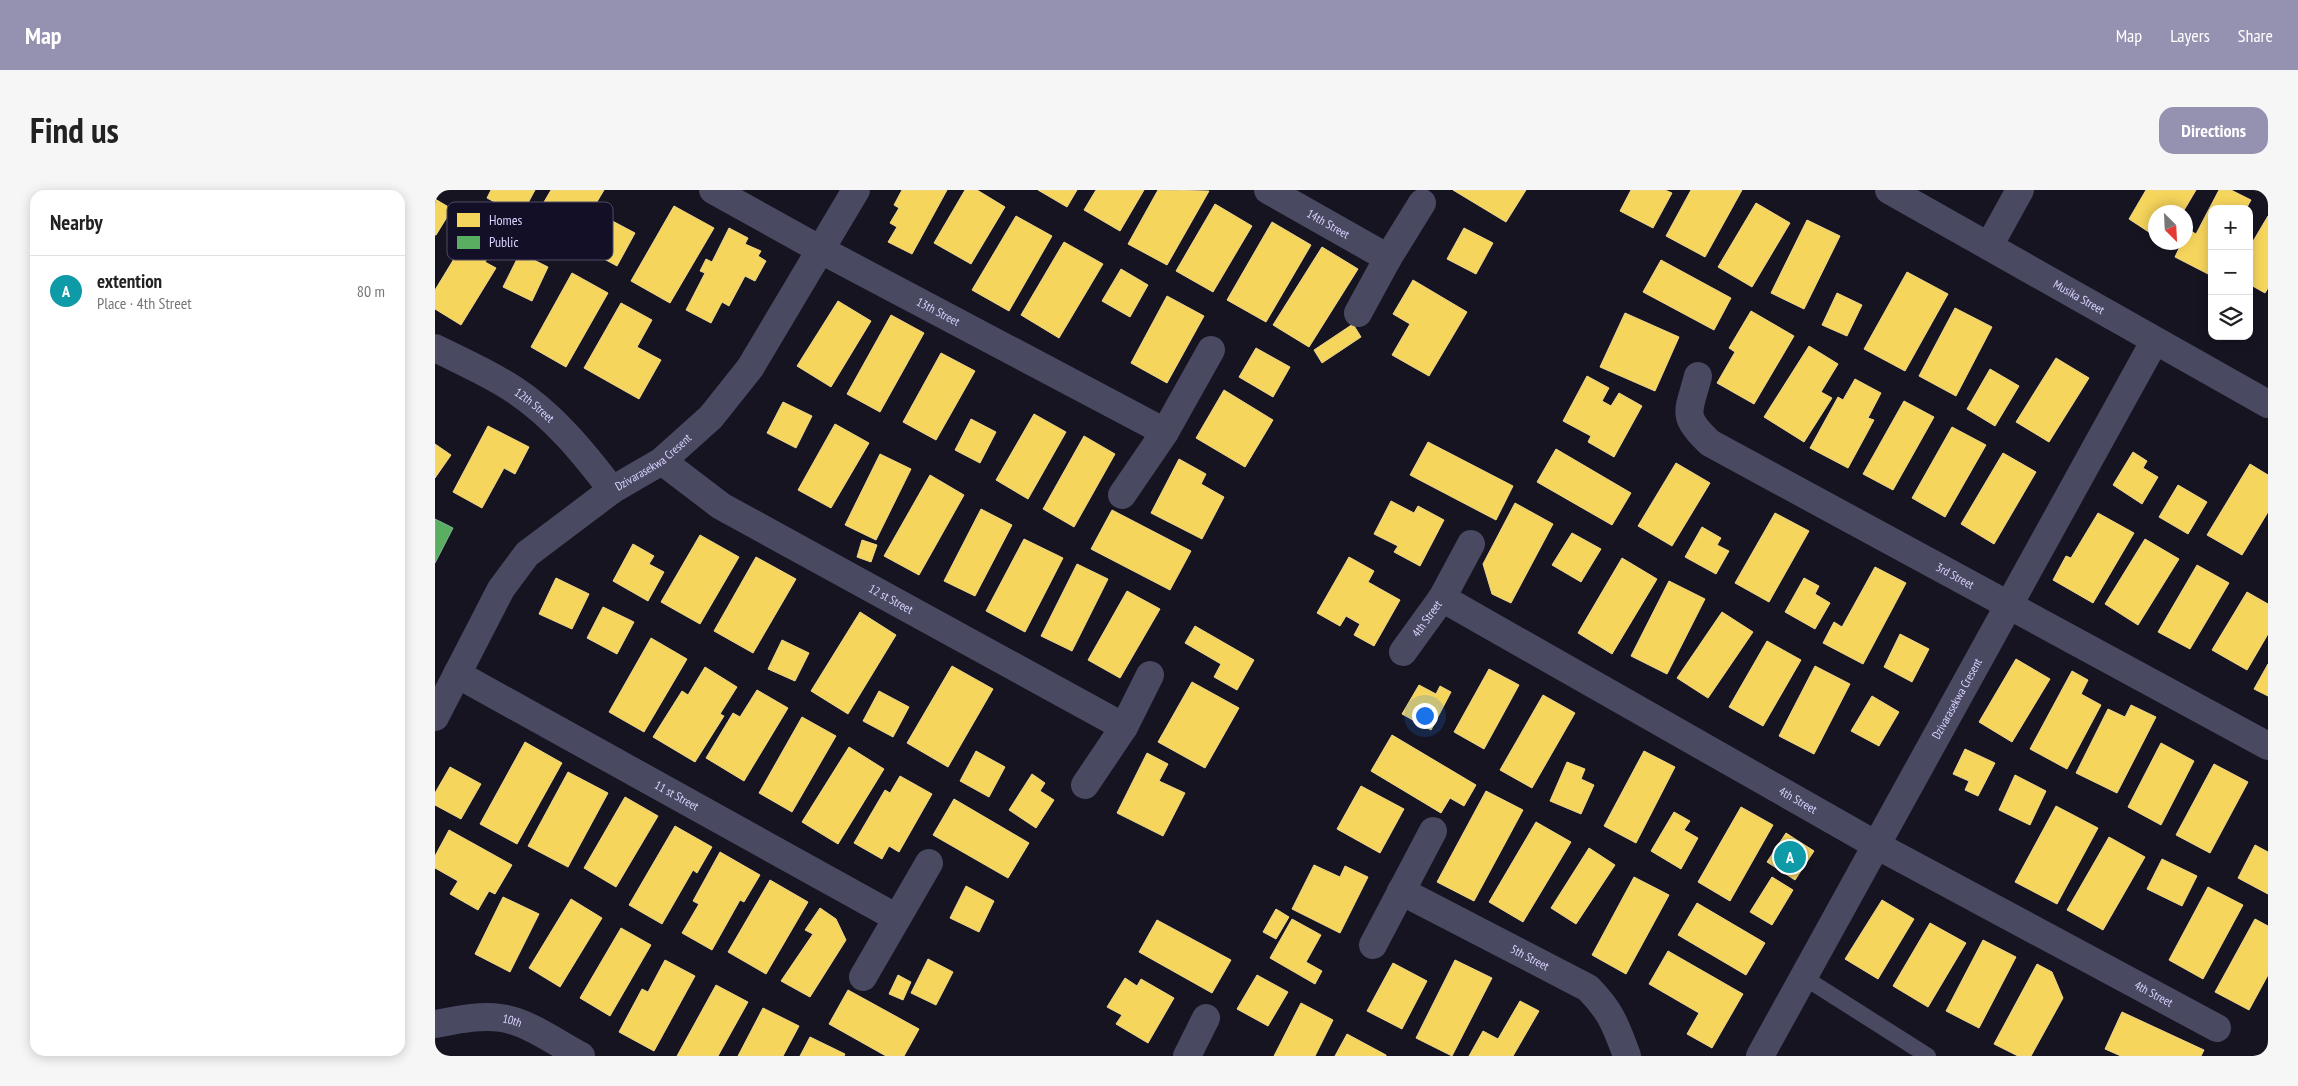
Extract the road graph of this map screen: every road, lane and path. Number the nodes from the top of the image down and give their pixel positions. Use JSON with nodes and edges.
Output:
{"nodes":[{"id":1,"x":713,"y":190,"type":"edge"},
{"id":2,"x":856,"y":190,"type":"edge"},
{"id":3,"x":1268,"y":190,"type":"edge"},
{"id":4,"x":1889,"y":190,"type":"edge"},
{"id":5,"x":2020,"y":190,"type":"edge"},
{"id":6,"x":1422,"y":203,"type":"dead end"},
{"id":7,"x":1989,"y":246,"type":"junction"},
{"id":8,"x":821,"y":250,"type":"junction"},
{"id":9,"x":1388,"y":258,"type":"junction"},
{"id":10,"x":1358,"y":314,"type":"dead end"},
{"id":11,"x":2154,"y":342,"type":"junction"},
{"id":12,"x":435,"y":348,"type":"edge"},
{"id":13,"x":1211,"y":350,"type":"dead end"},
{"id":14,"x":1698,"y":376,"type":"dead end"},
{"id":15,"x":2268,"y":404,"type":"edge"},
{"id":16,"x":1165,"y":432,"type":"junction"},
{"id":17,"x":663,"y":461,"type":"junction"},
{"id":18,"x":612,"y":490,"type":"junction"},
{"id":19,"x":1122,"y":496,"type":"dead end"},
{"id":20,"x":1471,"y":544,"type":"dead end"},
{"id":21,"x":1442,"y":598,"type":"junction"},
{"id":22,"x":2010,"y":604,"type":"junction"},
{"id":23,"x":1403,"y":652,"type":"dead end"},
{"id":24,"x":457,"y":674,"type":"junction"},
{"id":25,"x":1150,"y":675,"type":"dead end"},
{"id":26,"x":435,"y":717,"type":"edge"},
{"id":27,"x":1124,"y":727,"type":"junction"},
{"id":28,"x":2268,"y":746,"type":"edge"},
{"id":29,"x":1085,"y":785,"type":"dead end"},
{"id":30,"x":1433,"y":831,"type":"dead end"},
{"id":31,"x":1878,"y":846,"type":"junction"},
{"id":32,"x":929,"y":863,"type":"dead end"},
{"id":33,"x":1401,"y":891,"type":"junction"},
{"id":34,"x":897,"y":918,"type":"junction"},
{"id":35,"x":1373,"y":945,"type":"dead end"},
{"id":36,"x":863,"y":977,"type":"dead end"},
{"id":37,"x":1805,"y":978,"type":"junction"},
{"id":38,"x":1206,"y":1018,"type":"dead end"},
{"id":39,"x":435,"y":1024,"type":"edge"},
{"id":40,"x":2217,"y":1028,"type":"dead end"},
{"id":41,"x":581,"y":1056,"type":"edge"},
{"id":42,"x":1187,"y":1056,"type":"edge"},
{"id":43,"x":1627,"y":1056,"type":"edge"},
{"id":44,"x":1760,"y":1056,"type":"edge"},
{"id":45,"x":1928,"y":1056,"type":"edge"}],
"edges":[{"from":1,"to":8,"type":"street","name":"13th Street"},
{"from":2,"to":8,"type":"street","name":"Dzivarasekwa Cresent"},
{"from":3,"to":9,"type":"street","name":"14th Street"},
{"from":4,"to":7,"type":"street","name":"Musika Street"},
{"from":5,"to":7,"type":"street"},
{"from":6,"to":9,"type":"street"},
{"from":7,"to":11,"type":"street","name":"Musika Street"},
{"from":8,"to":16,"type":"street","name":"13th Street"},
{"from":8,"to":17,"type":"street","name":"Dzivarasekwa Cresent"},
{"from":9,"to":10,"type":"street"},
{"from":11,"to":15,"type":"street","name":"Musika Street"},
{"from":11,"to":22,"type":"street","name":"Dzivarasekwa Cresent"},
{"from":12,"to":18,"type":"street","name":"12th Street"},
{"from":13,"to":16,"type":"street"},
{"from":14,"to":22,"type":"street","name":"3rd Street"},
{"from":16,"to":19,"type":"street"},
{"from":17,"to":18,"type":"street","name":"Dzivarasekwa Cresent"},
{"from":17,"to":27,"type":"street","name":"12 st Street"},
{"from":18,"to":24,"type":"street","name":"Dzivarasekwa Cresent"},
{"from":20,"to":21,"type":"street"},
{"from":21,"to":23,"type":"street","name":"4th Street"},
{"from":21,"to":31,"type":"street","name":"4th Street"},
{"from":22,"to":28,"type":"street","name":"3rd Street"},
{"from":22,"to":31,"type":"street","name":"Dzivarasekwa Cresent"},
{"from":24,"to":26,"type":"street","name":"Dzivarasekwa Cresent"},
{"from":24,"to":34,"type":"street","name":"11 st Street"},
{"from":25,"to":27,"type":"street"},
{"from":27,"to":29,"type":"street"},
{"from":30,"to":33,"type":"street"},
{"from":31,"to":37,"type":"street","name":"Dzivarasekwa Cresent"},
{"from":31,"to":40,"type":"street","name":"4th Street"},
{"from":32,"to":34,"type":"street"},
{"from":33,"to":35,"type":"street"},
{"from":33,"to":43,"type":"street","name":"5th Street"},
{"from":34,"to":36,"type":"street"},
{"from":37,"to":44,"type":"street","name":"Dzivarasekwa Cresent"},
{"from":37,"to":45,"type":"lane"},
{"from":38,"to":42,"type":"street"},
{"from":39,"to":41,"type":"street","name":"10th"}]}
